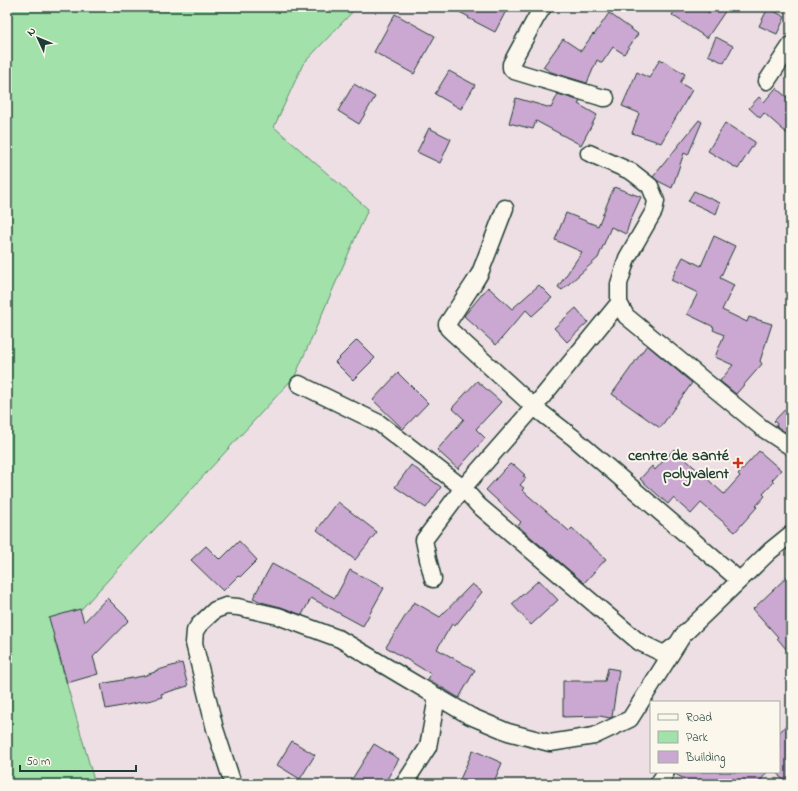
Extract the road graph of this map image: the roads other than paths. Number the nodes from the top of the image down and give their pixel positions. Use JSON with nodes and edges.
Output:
{"nodes":[{"id":1,"x":543,"y":7,"type":"edge"},
{"id":2,"x":791,"y":46,"type":"edge"},
{"id":3,"x":767,"y":81,"type":"dead end"},
{"id":4,"x":606,"y":98,"type":"dead end"},
{"id":5,"x":590,"y":153,"type":"dead end"},
{"id":6,"x":506,"y":208,"type":"dead end"},
{"id":7,"x":619,"y":303,"type":"junction"},
{"id":8,"x":299,"y":384,"type":"dead end"},
{"id":9,"x":534,"y":407,"type":"junction"},
{"id":10,"x":791,"y":447,"type":"edge"},
{"id":11,"x":463,"y":488,"type":"junction"},
{"id":12,"x":791,"y":534,"type":"edge"},
{"id":13,"x":433,"y":579,"type":"dead end"},
{"id":14,"x":740,"y":580,"type":"junction"},
{"id":15,"x":679,"y":642,"type":"junction"},
{"id":16,"x":437,"y":697,"type":"junction"},
{"id":17,"x":665,"y":773,"type":"edge"},
{"id":18,"x":233,"y":784,"type":"edge"},
{"id":19,"x":404,"y":784,"type":"edge"},
{"id":20,"x":658,"y":784,"type":"edge"}],
"edges":[{"from":1,"to":4,"type":"street"},
{"from":2,"to":3,"type":"street"},
{"from":5,"to":7,"type":"street"},
{"from":6,"to":9,"type":"street"},
{"from":7,"to":9,"type":"street"},
{"from":7,"to":10,"type":"street"},
{"from":8,"to":11,"type":"street"},
{"from":9,"to":11,"type":"street"},
{"from":9,"to":14,"type":"street"},
{"from":11,"to":13,"type":"street"},
{"from":11,"to":15,"type":"street"},
{"from":12,"to":14,"type":"street"},
{"from":14,"to":15,"type":"street"},
{"from":15,"to":16,"type":"street"},
{"from":16,"to":18,"type":"street"},
{"from":16,"to":19,"type":"street"},
{"from":17,"to":20,"type":"street"}]}
